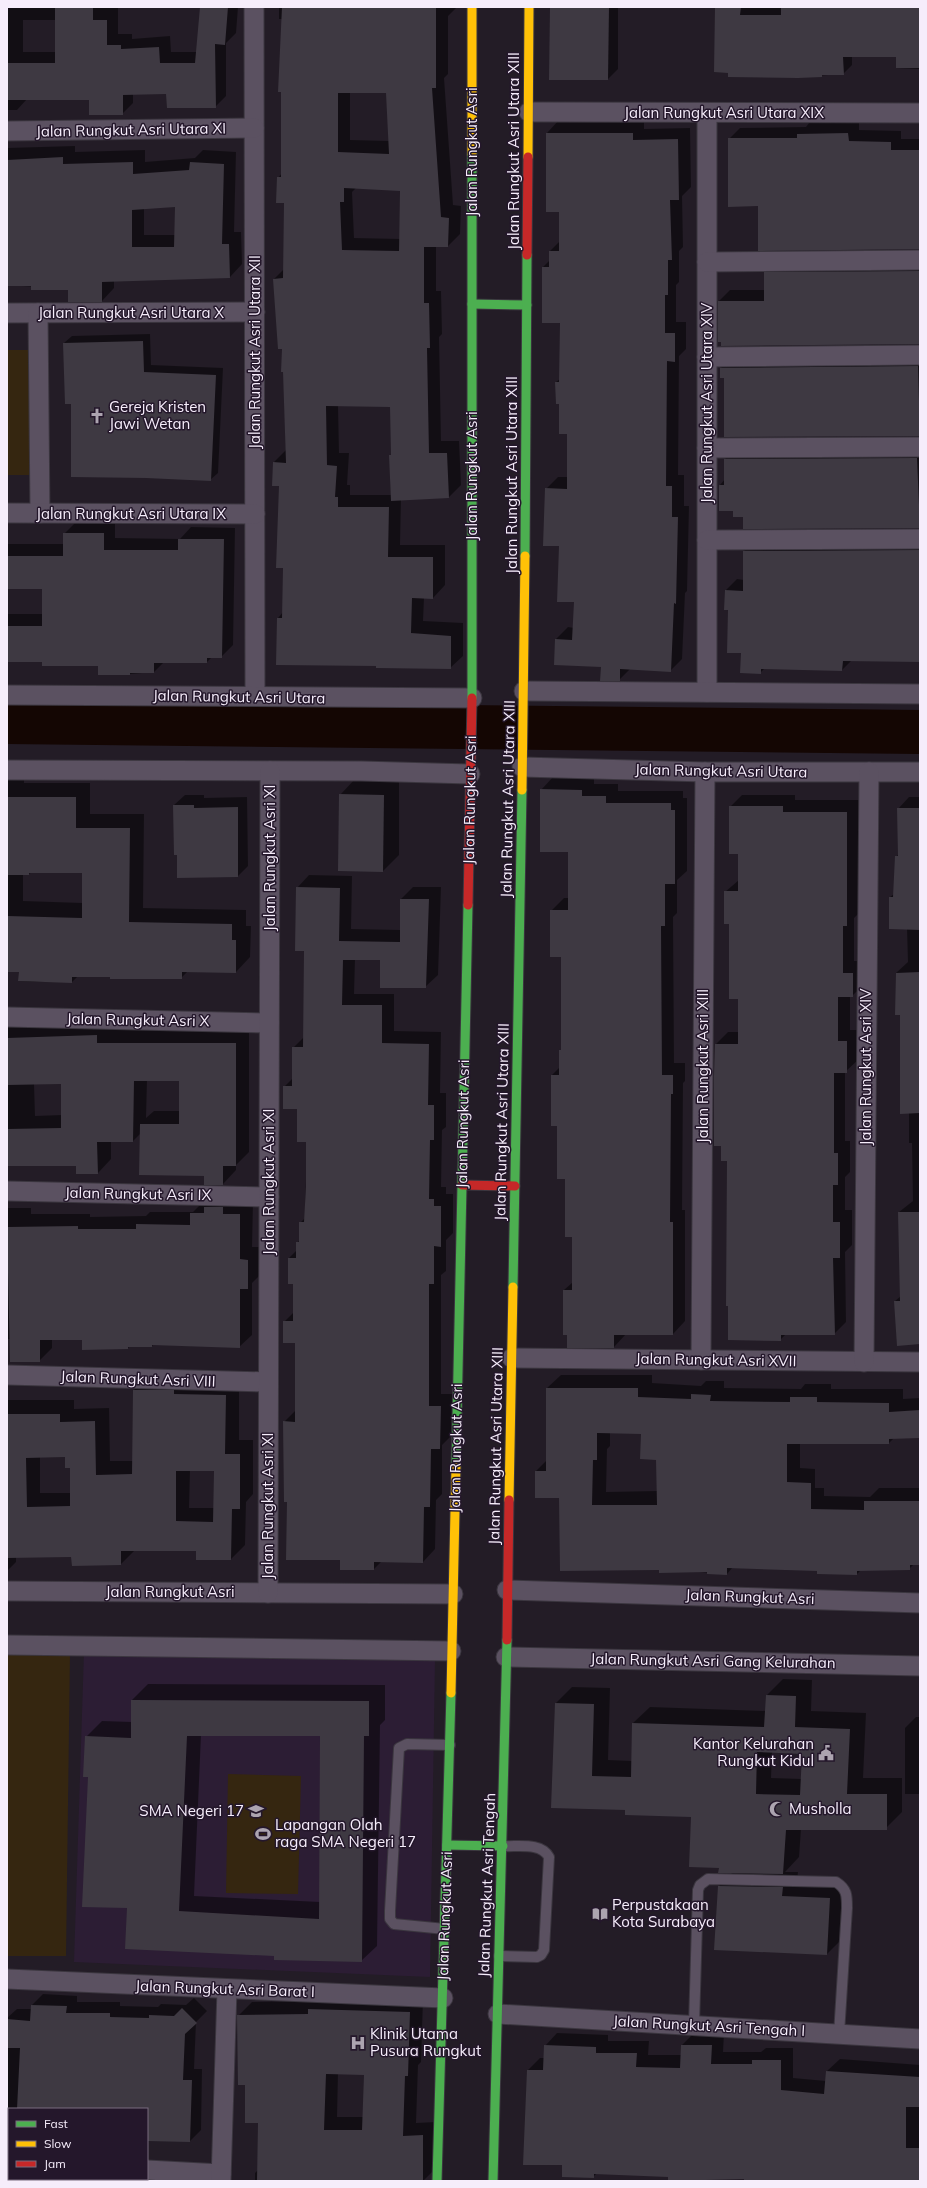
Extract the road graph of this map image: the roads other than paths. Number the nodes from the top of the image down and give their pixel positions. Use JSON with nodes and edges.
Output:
{"nodes":[{"id":1,"x":254,"y":7,"type":"edge"},
{"id":2,"x":472,"y":7,"type":"edge"},
{"id":3,"x":529,"y":7,"type":"edge"},
{"id":4,"x":529,"y":112,"type":"junction"},
{"id":5,"x":707,"y":113,"type":"junction"},
{"id":6,"x":920,"y":113,"type":"edge"},
{"id":7,"x":254,"y":128,"type":"junction"},
{"id":8,"x":7,"y":131,"type":"edge"},
{"id":9,"x":920,"y":260,"type":"edge"},
{"id":10,"x":707,"y":262,"type":"junction"},
{"id":11,"x":472,"y":304,"type":"junction"},
{"id":12,"x":527,"y":305,"type":"junction"},
{"id":13,"x":255,"y":312,"type":"junction"},
{"id":14,"x":7,"y":313,"type":"edge"},
{"id":15,"x":38,"y":313,"type":"junction"},
{"id":16,"x":920,"y":355,"type":"edge"},
{"id":17,"x":707,"y":357,"type":"junction"},
{"id":18,"x":920,"y":447,"type":"edge"},
{"id":19,"x":707,"y":448,"type":"junction"},
{"id":20,"x":7,"y":513,"type":"edge"},
{"id":21,"x":40,"y":513,"type":"junction"},
{"id":22,"x":255,"y":514,"type":"junction"},
{"id":23,"x":920,"y":539,"type":"edge"},
{"id":24,"x":707,"y":540,"type":"junction"},
{"id":25,"x":707,"y":692,"type":"junction"},
{"id":26,"x":920,"y":694,"type":"edge"},
{"id":27,"x":7,"y":695,"type":"edge"},
{"id":28,"x":255,"y":696,"type":"junction"},
{"id":29,"x":524,"y":697,"type":"junction"},
{"id":30,"x":472,"y":703,"type":"junction"},
{"id":31,"x":522,"y":760,"type":"junction"},
{"id":32,"x":470,"y":766,"type":"junction"},
{"id":33,"x":7,"y":770,"type":"edge"},
{"id":34,"x":270,"y":771,"type":"junction"},
{"id":35,"x":705,"y":772,"type":"junction"},
{"id":36,"x":869,"y":772,"type":"junction"},
{"id":37,"x":920,"y":772,"type":"edge"},
{"id":38,"x":7,"y":1017,"type":"edge"},
{"id":39,"x":269,"y":1022,"type":"junction"},
{"id":40,"x":462,"y":1185,"type":"junction"},
{"id":41,"x":515,"y":1186,"type":"junction"},
{"id":42,"x":7,"y":1191,"type":"edge"},
{"id":43,"x":269,"y":1196,"type":"junction"},
{"id":44,"x":512,"y":1358,"type":"junction"},
{"id":45,"x":701,"y":1360,"type":"junction"},
{"id":46,"x":864,"y":1362,"type":"junction"},
{"id":47,"x":920,"y":1362,"type":"edge"},
{"id":48,"x":7,"y":1375,"type":"edge"},
{"id":49,"x":268,"y":1382,"type":"junction"},
{"id":50,"x":508,"y":1590,"type":"junction"},
{"id":51,"x":7,"y":1591,"type":"edge"},
{"id":52,"x":268,"y":1593,"type":"junction"},
{"id":53,"x":453,"y":1594,"type":"junction"},
{"id":54,"x":920,"y":1602,"type":"edge"},
{"id":55,"x":7,"y":1645,"type":"edge"},
{"id":56,"x":452,"y":1651,"type":"junction"},
{"id":57,"x":506,"y":1657,"type":"junction"},
{"id":58,"x":920,"y":1666,"type":"edge"},
{"id":59,"x":450,"y":1745,"type":"junction"},
{"id":60,"x":447,"y":1845,"type":"junction"},
{"id":61,"x":503,"y":1846,"type":"junction"},
{"id":62,"x":445,"y":1929,"type":"junction"},
{"id":63,"x":499,"y":1956,"type":"junction"},
{"id":64,"x":7,"y":1979,"type":"edge"},
{"id":65,"x":227,"y":1989,"type":"junction"},
{"id":66,"x":442,"y":1998,"type":"junction"},
{"id":67,"x":498,"y":2014,"type":"junction"},
{"id":68,"x":694,"y":2025,"type":"junction"},
{"id":69,"x":839,"y":2034,"type":"junction"},
{"id":70,"x":920,"y":2039,"type":"edge"},
{"id":71,"x":148,"y":2170,"type":"edge"},
{"id":72,"x":221,"y":2177,"type":"edge"},
{"id":73,"x":436,"y":2181,"type":"edge"},
{"id":74,"x":493,"y":2181,"type":"edge"}],
"edges":[{"from":1,"to":7,"type":"street","name":"Jalan Rungkut Asri Utara XII"},
{"from":2,"to":11,"type":"street","name":"Jalan Rungkut Asri"},
{"from":3,"to":4,"type":"street","name":"Jalan Rungkut Asri Utara XIII"},
{"from":4,"to":5,"type":"street","name":"Jalan Rungkut Asri Utara XIX"},
{"from":4,"to":12,"type":"street","name":"Jalan Rungkut Asri Utara XIII"},
{"from":5,"to":6,"type":"street","name":"Jalan Rungkut Asri Utara XIX"},
{"from":5,"to":10,"type":"street","name":"Jalan Rungkut Asri Utara XIV"},
{"from":7,"to":8,"type":"street","name":"Jalan Rungkut Asri Utara XI"},
{"from":7,"to":13,"type":"street","name":"Jalan Rungkut Asri Utara XII"},
{"from":9,"to":10,"type":"street"},
{"from":10,"to":17,"type":"street","name":"Jalan Rungkut Asri Utara XIV"},
{"from":11,"to":12,"type":"street"},
{"from":11,"to":30,"type":"street","name":"Jalan Rungkut Asri"},
{"from":12,"to":29,"type":"street","name":"Jalan Rungkut Asri Utara XIII"},
{"from":13,"to":15,"type":"street","name":"Jalan Rungkut Asri Utara X"},
{"from":13,"to":22,"type":"street","name":"Jalan Rungkut Asri Utara XII"},
{"from":14,"to":15,"type":"street","name":"Jalan Rungkut Asri Utara X"},
{"from":15,"to":21,"type":"street"},
{"from":16,"to":17,"type":"street"},
{"from":17,"to":19,"type":"street","name":"Jalan Rungkut Asri Utara XIV"},
{"from":18,"to":19,"type":"street"},
{"from":19,"to":24,"type":"street","name":"Jalan Rungkut Asri Utara XIV"},
{"from":20,"to":21,"type":"street","name":"Jalan Rungkut Asri Utara IX"},
{"from":21,"to":22,"type":"street","name":"Jalan Rungkut Asri Utara IX"},
{"from":22,"to":28,"type":"street","name":"Jalan Rungkut Asri Utara XII"},
{"from":23,"to":24,"type":"street"},
{"from":24,"to":25,"type":"street","name":"Jalan Rungkut Asri Utara XIV"},
{"from":25,"to":26,"type":"street"},
{"from":25,"to":29,"type":"street"},
{"from":27,"to":28,"type":"street","name":"Jalan Rungkut Asri Utara"},
{"from":28,"to":30,"type":"street","name":"Jalan Rungkut Asri Utara"},
{"from":29,"to":31,"type":"street","name":"Jalan Rungkut Asri Utara XIII"},
{"from":30,"to":32,"type":"street","name":"Jalan Rungkut Asri"},
{"from":31,"to":35,"type":"street","name":"Jalan Rungkut Asri Utara"},
{"from":31,"to":41,"type":"street","name":"Jalan Rungkut Asri Utara XIII"},
{"from":32,"to":34,"type":"street"},
{"from":32,"to":40,"type":"street","name":"Jalan Rungkut Asri"},
{"from":33,"to":34,"type":"street"},
{"from":34,"to":39,"type":"street","name":"Jalan Rungkut Asri XI"},
{"from":35,"to":36,"type":"street","name":"Jalan Rungkut Asri Utara"},
{"from":35,"to":45,"type":"street","name":"Jalan Rungkut Asri XIII"},
{"from":36,"to":37,"type":"street","name":"Jalan Rungkut Asri Utara"},
{"from":36,"to":46,"type":"street","name":"Jalan Rungkut Asri XIV"},
{"from":38,"to":39,"type":"street","name":"Jalan Rungkut Asri X"},
{"from":39,"to":43,"type":"street","name":"Jalan Rungkut Asri XI"},
{"from":40,"to":41,"type":"street"},
{"from":40,"to":53,"type":"street","name":"Jalan Rungkut Asri"},
{"from":41,"to":44,"type":"street","name":"Jalan Rungkut Asri Utara XIII"},
{"from":42,"to":43,"type":"street","name":"Jalan Rungkut Asri IX"},
{"from":43,"to":49,"type":"street","name":"Jalan Rungkut Asri XI"},
{"from":44,"to":45,"type":"street","name":"Jalan Rungkut Asri XVII"},
{"from":44,"to":50,"type":"street","name":"Jalan Rungkut Asri Utara XIII"},
{"from":45,"to":46,"type":"street","name":"Jalan Rungkut Asri XVII"},
{"from":46,"to":47,"type":"street","name":"Jalan Rungkut Asri XVII"},
{"from":48,"to":49,"type":"street","name":"Jalan Rungkut Asri VIII"},
{"from":49,"to":52,"type":"street","name":"Jalan Rungkut Asri XI"},
{"from":50,"to":54,"type":"street","name":"Jalan Rungkut Asri"},
{"from":50,"to":57,"type":"street","name":"Jalan Rungkut Asri Tengah"},
{"from":51,"to":52,"type":"street","name":"Jalan Rungkut Asri"},
{"from":52,"to":53,"type":"street","name":"Jalan Rungkut Asri"},
{"from":53,"to":56,"type":"street","name":"Jalan Rungkut Asri"},
{"from":55,"to":56,"type":"street"},
{"from":56,"to":59,"type":"street","name":"Jalan Rungkut Asri"},
{"from":57,"to":58,"type":"street","name":"Jalan Rungkut Asri Gang Kelurahan"},
{"from":57,"to":61,"type":"street","name":"Jalan Rungkut Asri Tengah"},
{"from":59,"to":60,"type":"street","name":"Jalan Rungkut Asri"},
{"from":59,"to":62,"type":"lane"},
{"from":60,"to":61,"type":"street"},
{"from":60,"to":62,"type":"street","name":"Jalan Rungkut Asri"},
{"from":61,"to":63,"type":"street","name":"Jalan Rungkut Asri Tengah"},
{"from":61,"to":63,"type":"lane"},
{"from":62,"to":66,"type":"street","name":"Jalan Rungkut Asri"},
{"from":63,"to":67,"type":"street","name":"Jalan Rungkut Asri Tengah"},
{"from":64,"to":65,"type":"street","name":"Jalan Rungkut Asri Barat I"},
{"from":65,"to":66,"type":"street","name":"Jalan Rungkut Asri Barat I"},
{"from":65,"to":72,"type":"street"},
{"from":66,"to":73,"type":"street","name":"Jalan Rungkut Asri"},
{"from":67,"to":68,"type":"street","name":"Jalan Rungkut Asri Tengah I"},
{"from":67,"to":74,"type":"street","name":"Jalan Rungkut Asri Tengah"},
{"from":68,"to":69,"type":"street","name":"Jalan Rungkut Asri Tengah I"},
{"from":68,"to":69,"type":"lane"},
{"from":69,"to":70,"type":"street","name":"Jalan Rungkut Asri Tengah I"},
{"from":71,"to":72,"type":"street"}]}
